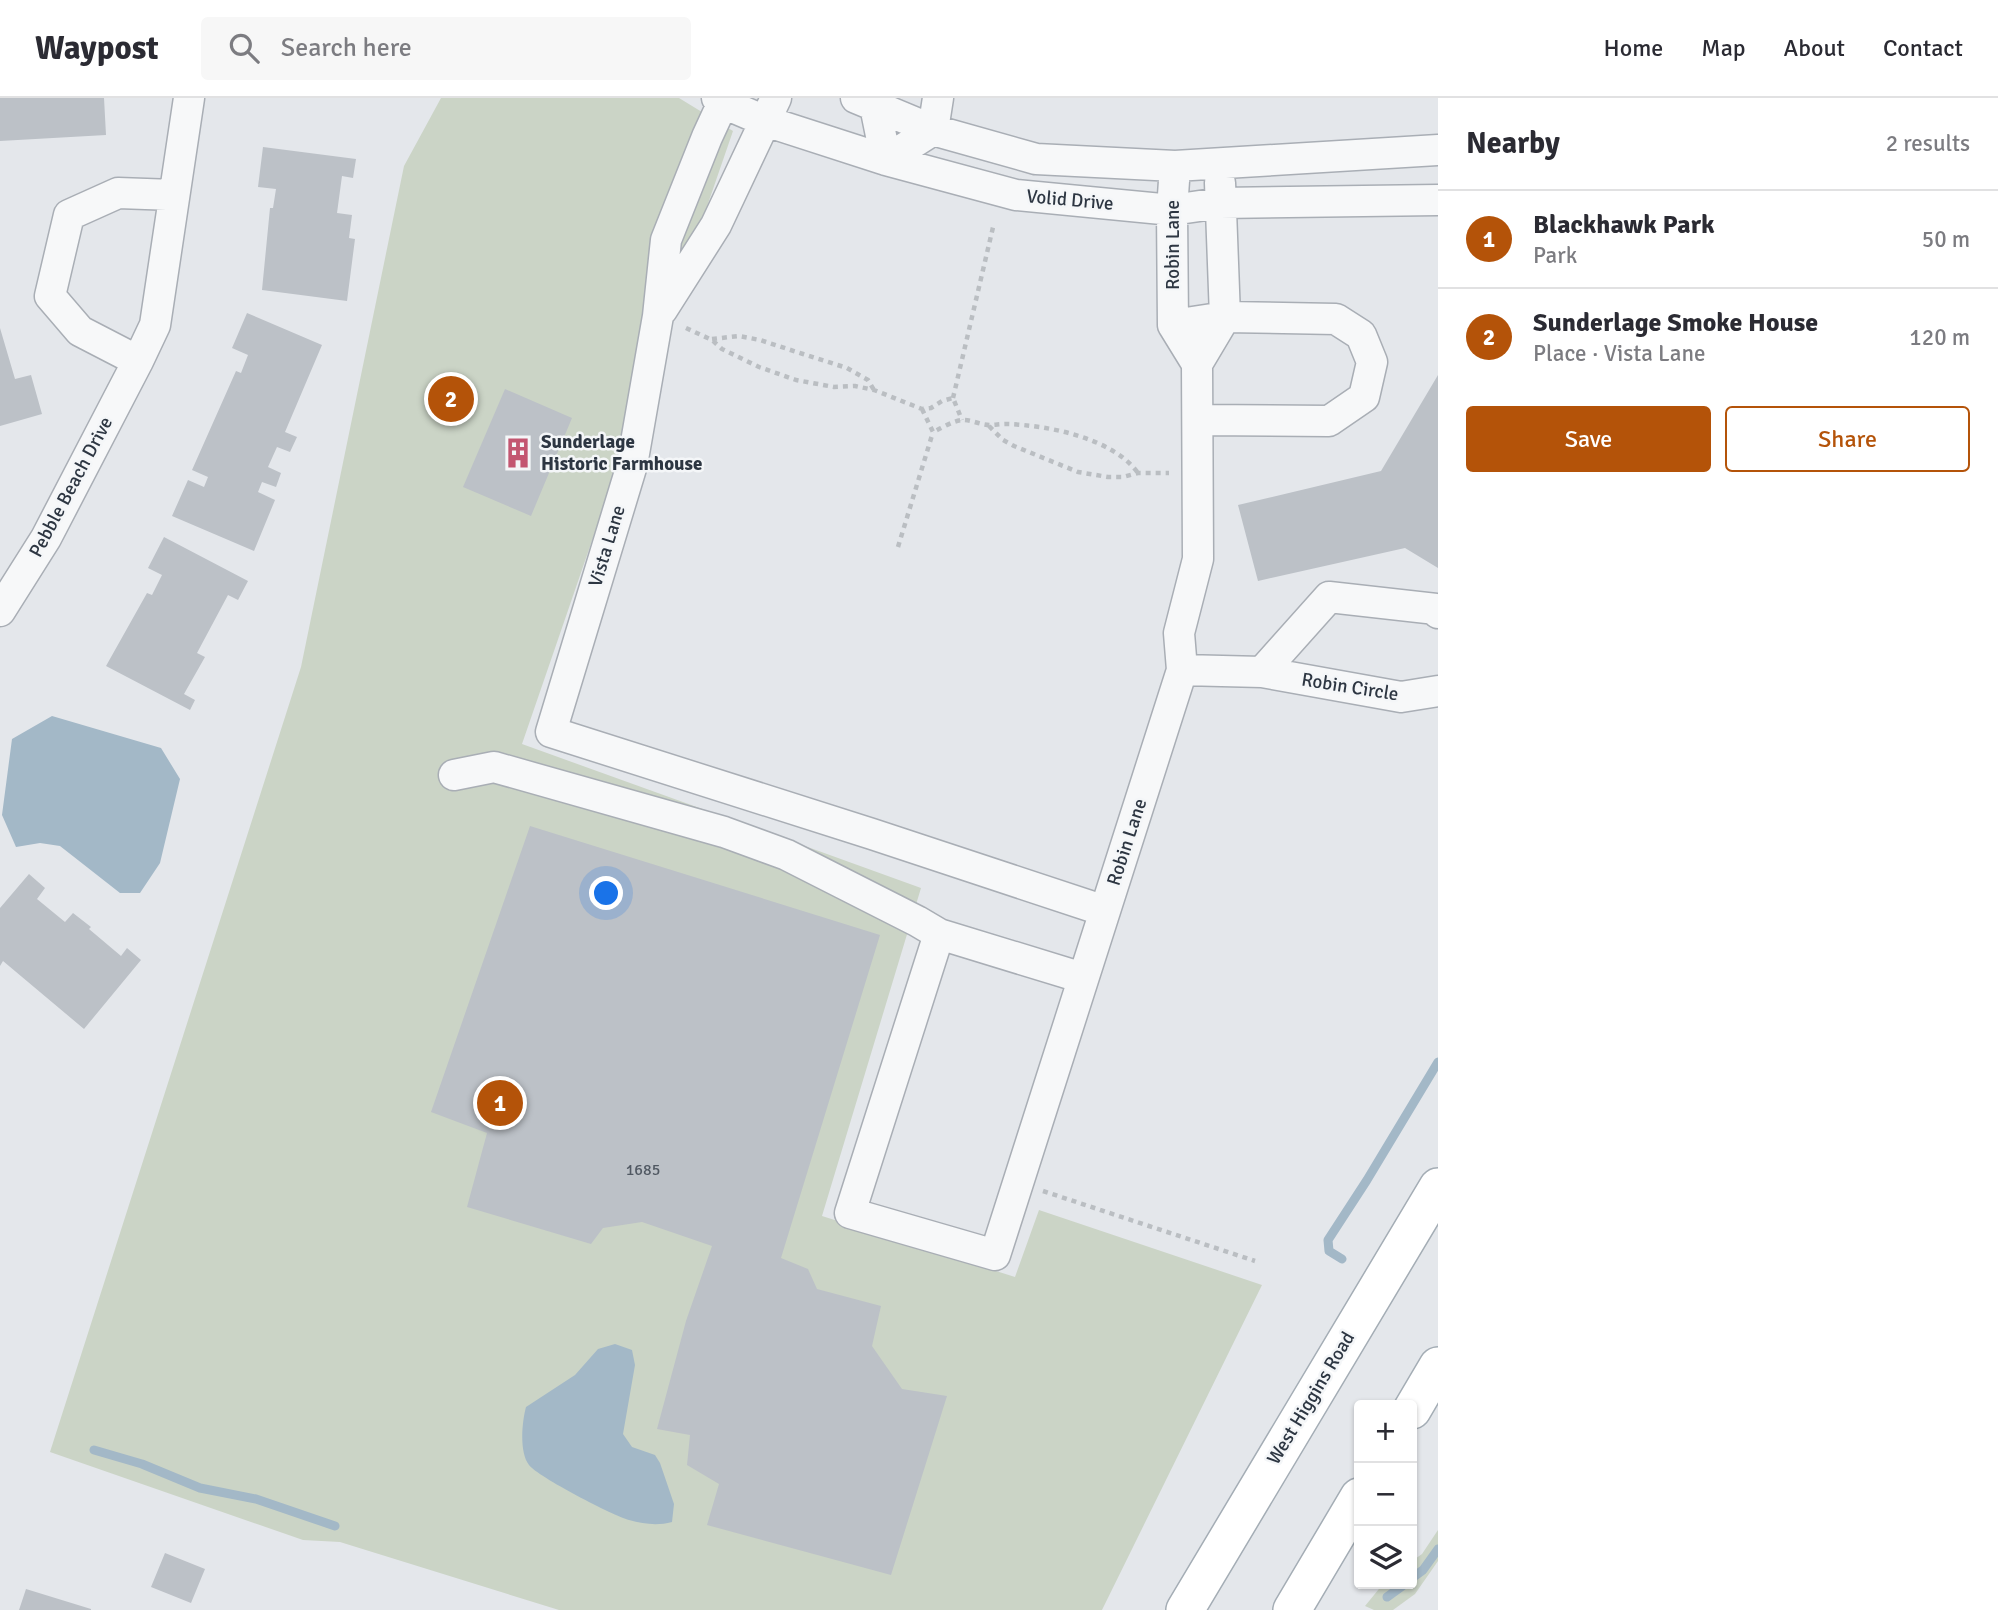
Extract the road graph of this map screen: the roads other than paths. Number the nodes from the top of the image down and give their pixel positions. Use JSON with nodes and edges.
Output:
{"nodes":[{"id":1,"x":189,"y":98,"type":"edge"},
{"id":2,"x":938,"y":98,"type":"edge"},
{"id":3,"x":722,"y":100,"type":"edge"},
{"id":4,"x":870,"y":101,"type":"edge"},
{"id":5,"x":771,"y":110,"type":"edge"},
{"id":6,"x":933,"y":130,"type":"junction"},
{"id":7,"x":1438,"y":150,"type":"edge"},
{"id":8,"x":886,"y":160,"type":"junction"},
{"id":9,"x":1221,"y":163,"type":"junction"},
{"id":10,"x":1175,"y":166,"type":"junction"},
{"id":11,"x":174,"y":195,"type":"junction"},
{"id":12,"x":1438,"y":200,"type":"edge"},
{"id":13,"x":1220,"y":203,"type":"junction"},
{"id":14,"x":1172,"y":210,"type":"junction"},
{"id":15,"x":658,"y":316,"type":"junction"},
{"id":16,"x":1224,"y":317,"type":"junction"},
{"id":17,"x":1173,"y":325,"type":"junction"},
{"id":18,"x":138,"y":361,"type":"junction"},
{"id":19,"x":1197,"y":364,"type":"junction"},
{"id":20,"x":1198,"y":420,"type":"junction"},
{"id":21,"x":0,"y":611,"type":"edge"},
{"id":22,"x":1438,"y":613,"type":"edge"},
{"id":23,"x":1182,"y":670,"type":"junction"},
{"id":24,"x":1262,"y":672,"type":"junction"},
{"id":25,"x":1438,"y":691,"type":"edge"},
{"id":26,"x":454,"y":775,"type":"dead end"},
{"id":27,"x":1105,"y":911,"type":"junction"},
{"id":28,"x":939,"y":934,"type":"junction"},
{"id":29,"x":1083,"y":978,"type":"junction"},
{"id":30,"x":1438,"y":1187,"type":"edge"},
{"id":31,"x":1438,"y":1366,"type":"edge"},
{"id":32,"x":1417,"y":1402,"type":"edge"},
{"id":33,"x":1354,"y":1505,"type":"edge"},
{"id":34,"x":1185,"y":1610,"type":"edge"},
{"id":35,"x":1292,"y":1610,"type":"edge"}],
"edges":[{"from":1,"to":11,"type":"street","name":"Pebble Beach Drive"},
{"from":2,"to":6,"type":"street"},
{"from":3,"to":5,"type":"street","name":"Volid Drive"},
{"from":3,"to":15,"type":"street","name":"Vista Lane"},
{"from":4,"to":6,"type":"street","name":"Volid Drive"},
{"from":4,"to":8,"type":"street"},
{"from":5,"to":8,"type":"street","name":"Volid Drive"},
{"from":5,"to":15,"type":"street","name":"Vista Lane"},
{"from":6,"to":8,"type":"street"},
{"from":6,"to":10,"type":"street","name":"Volid Drive"},
{"from":7,"to":9,"type":"street","name":"Volid Drive"},
{"from":8,"to":14,"type":"street","name":"Volid Drive"},
{"from":9,"to":10,"type":"street","name":"Volid Drive"},
{"from":9,"to":13,"type":"street"},
{"from":10,"to":14,"type":"street","name":"Robin Lane"},
{"from":11,"to":18,"type":"street","name":"Pebble Beach Drive"},
{"from":11,"to":18,"type":"street"},
{"from":12,"to":13,"type":"street","name":"Volid Drive"},
{"from":13,"to":14,"type":"street","name":"Volid Drive"},
{"from":13,"to":16,"type":"street"},
{"from":14,"to":17,"type":"street","name":"Robin Lane"},
{"from":15,"to":27,"type":"street","name":"Vista Lane"},
{"from":16,"to":17,"type":"street"},
{"from":16,"to":19,"type":"street"},
{"from":16,"to":20,"type":"street"},
{"from":17,"to":19,"type":"street"},
{"from":18,"to":21,"type":"street","name":"Pebble Beach Drive"},
{"from":19,"to":20,"type":"street","name":"Robin Lane"},
{"from":20,"to":23,"type":"street","name":"Robin Lane"},
{"from":22,"to":24,"type":"street","name":"Robin Circle"},
{"from":23,"to":24,"type":"street","name":"Robin Circle"},
{"from":23,"to":27,"type":"street","name":"Robin Lane"},
{"from":24,"to":25,"type":"street","name":"Robin Circle"},
{"from":26,"to":28,"type":"street"},
{"from":27,"to":29,"type":"street","name":"Robin Lane"},
{"from":28,"to":29,"type":"street"},
{"from":28,"to":29,"type":"street","name":"Robin Lane"},
{"from":30,"to":34,"type":"main road","name":"West Higgins Road"},
{"from":31,"to":32,"type":"main road"},
{"from":33,"to":35,"type":"main road"}]}
